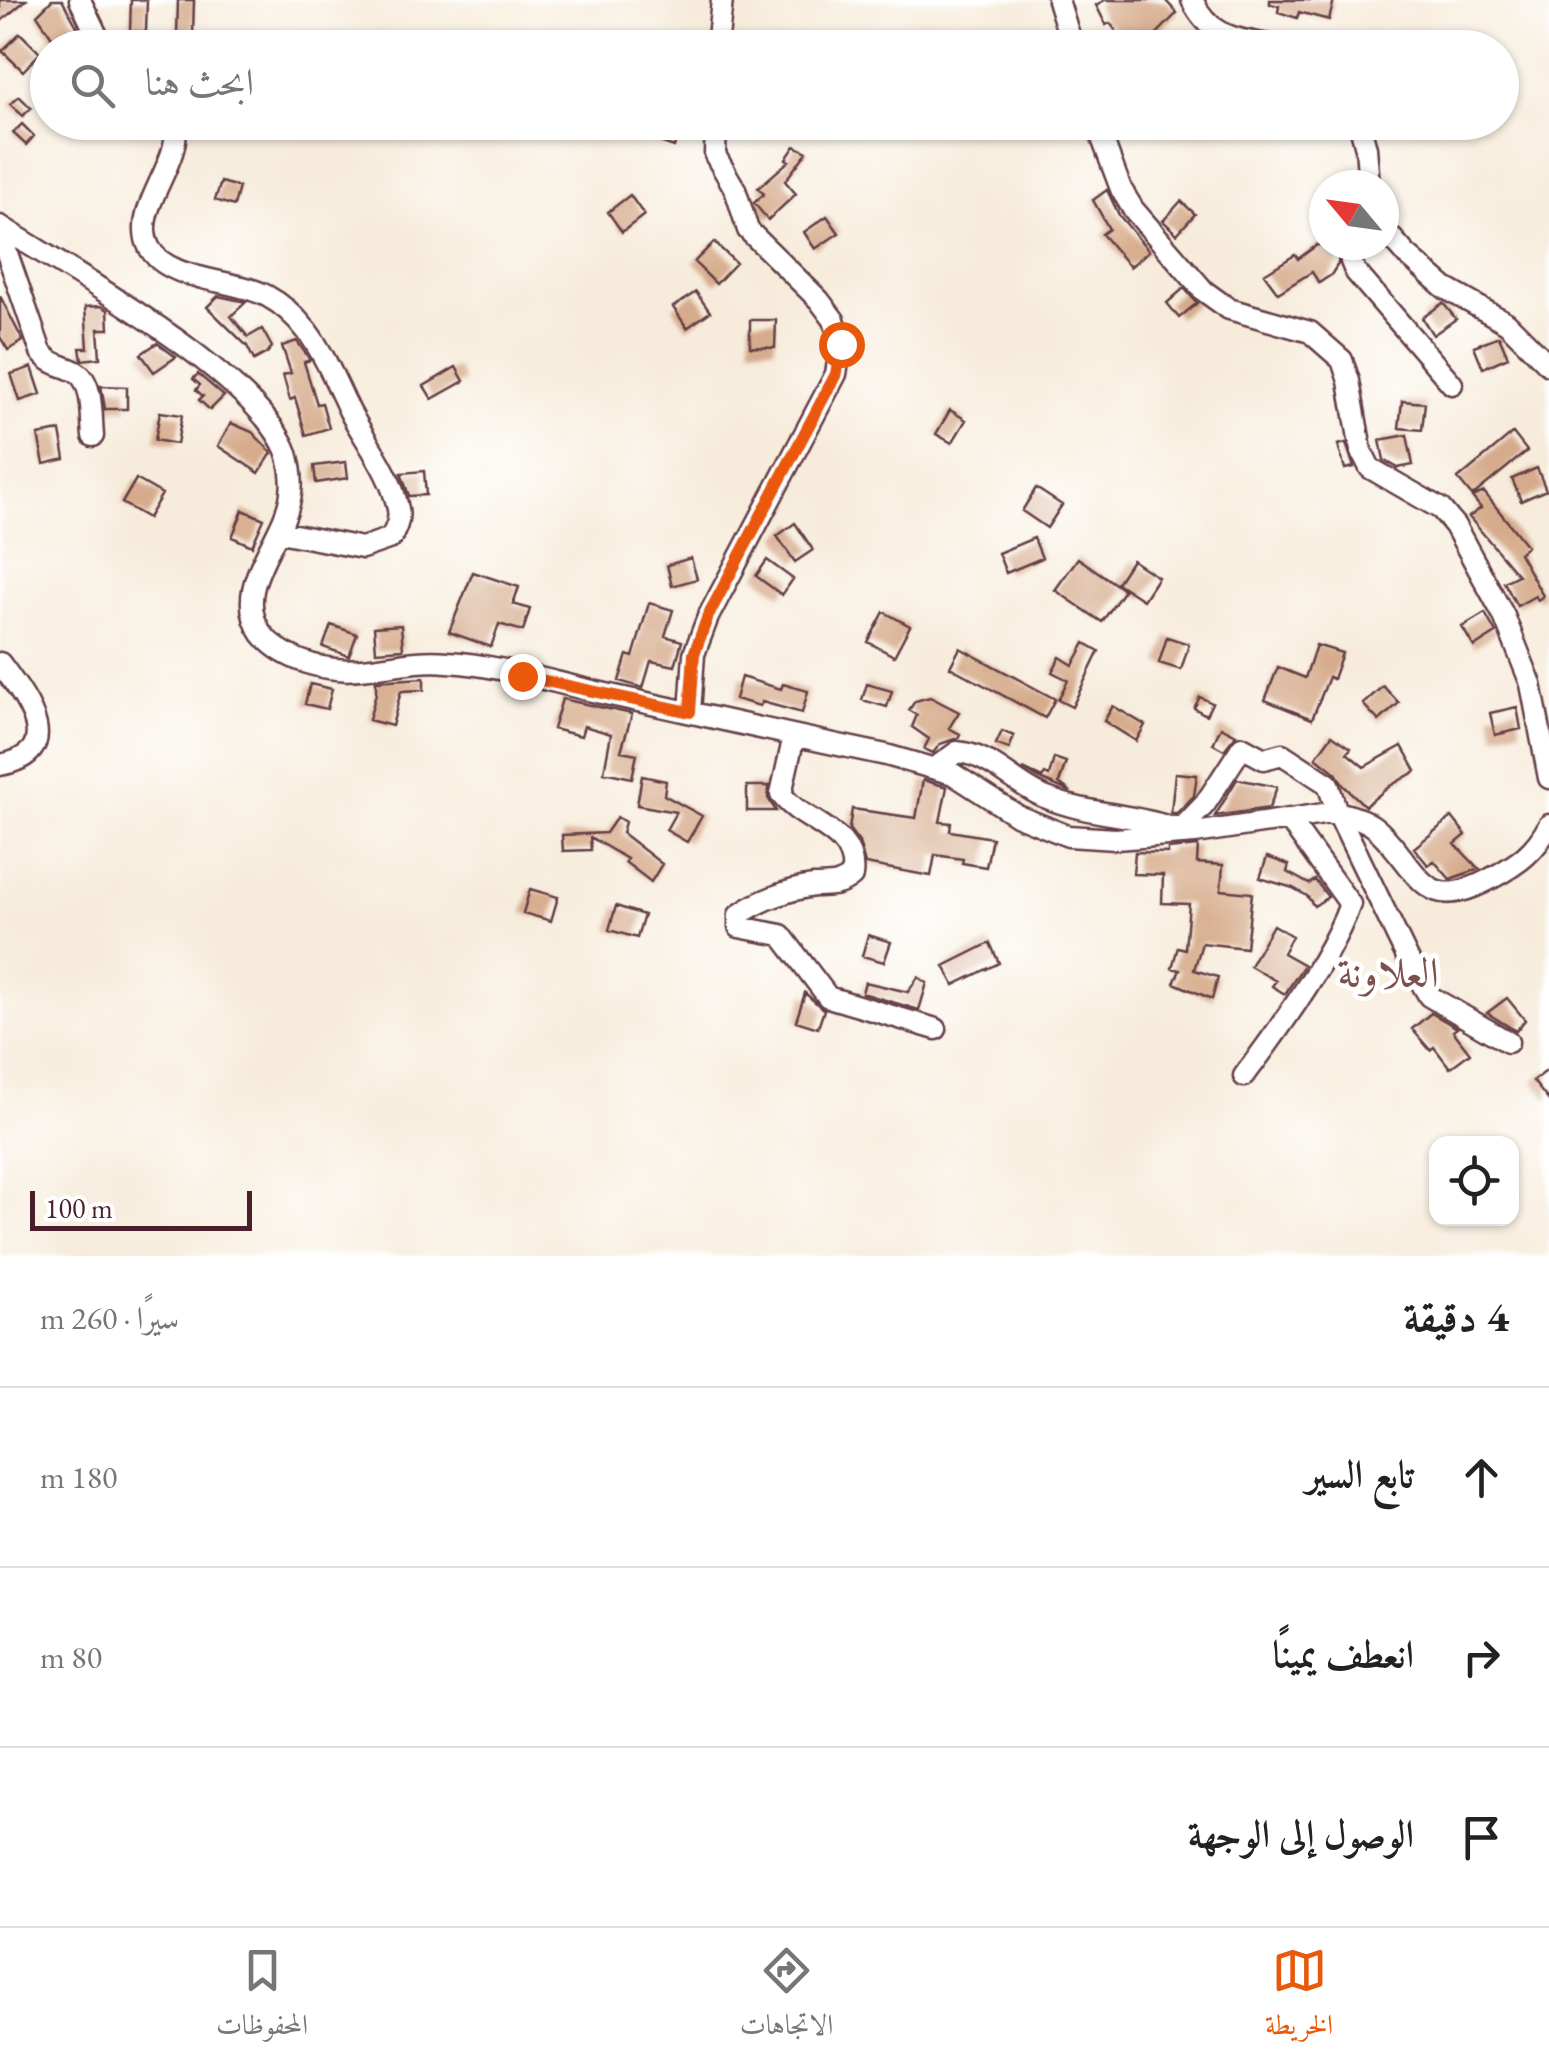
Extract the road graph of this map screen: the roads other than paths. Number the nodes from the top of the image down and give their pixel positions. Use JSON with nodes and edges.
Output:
{"nodes":[{"id":1,"x":80,"y":0,"type":"edge"},
{"id":2,"x":722,"y":0,"type":"edge"},
{"id":3,"x":1058,"y":0,"type":"edge"},
{"id":4,"x":1192,"y":0,"type":"edge"},
{"id":5,"x":94,"y":30,"type":"edge"},
{"id":6,"x":718,"y":30,"type":"edge"},
{"id":7,"x":1067,"y":30,"type":"edge"},
{"id":8,"x":1213,"y":30,"type":"edge"},
{"id":9,"x":175,"y":140,"type":"edge"},
{"id":10,"x":715,"y":140,"type":"edge"},
{"id":11,"x":1103,"y":140,"type":"edge"},
{"id":12,"x":1364,"y":140,"type":"edge"},
{"id":13,"x":1368,"y":170,"type":"edge"},
{"id":14,"x":0,"y":230,"type":"edge"},
{"id":15,"x":1399,"y":246,"type":"edge"},
{"id":16,"x":1351,"y":260,"type":"edge"},
{"id":17,"x":1549,"y":365,"type":"edge"},
{"id":18,"x":1452,"y":384,"type":"dead end"},
{"id":19,"x":93,"y":436,"type":"dead end"},
{"id":20,"x":280,"y":532,"type":"junction"},
{"id":21,"x":0,"y":662,"type":"edge"},
{"id":22,"x":690,"y":712,"type":"junction"},
{"id":23,"x":794,"y":736,"type":"junction"},
{"id":24,"x":0,"y":764,"type":"edge"},
{"id":25,"x":935,"y":768,"type":"junction"},
{"id":26,"x":1549,"y":778,"type":"edge"},
{"id":27,"x":1338,"y":812,"type":"junction"},
{"id":28,"x":1290,"y":821,"type":"junction"},
{"id":29,"x":1547,"y":836,"type":"edge"},
{"id":30,"x":936,"y":1028,"type":"dead end"},
{"id":31,"x":1508,"y":1042,"type":"dead end"},
{"id":32,"x":1244,"y":1076,"type":"dead end"}],
"edges":[{"from":1,"to":5,"type":"street"},
{"from":2,"to":6,"type":"street"},
{"from":3,"to":7,"type":"street"},
{"from":4,"to":8,"type":"street"},
{"from":9,"to":20,"type":"street"},
{"from":10,"to":22,"type":"street"},
{"from":11,"to":26,"type":"street"},
{"from":12,"to":13,"type":"street"},
{"from":14,"to":19,"type":"street"},
{"from":14,"to":20,"type":"street"},
{"from":15,"to":17,"type":"street"},
{"from":16,"to":18,"type":"street"},
{"from":20,"to":22,"type":"street"},
{"from":21,"to":24,"type":"street"},
{"from":22,"to":23,"type":"street"},
{"from":23,"to":25,"type":"street"},
{"from":23,"to":30,"type":"street"},
{"from":25,"to":27,"type":"street"},
{"from":25,"to":28,"type":"street"},
{"from":27,"to":28,"type":"street"},
{"from":27,"to":29,"type":"street"},
{"from":27,"to":31,"type":"street"},
{"from":28,"to":32,"type":"street"}]}
